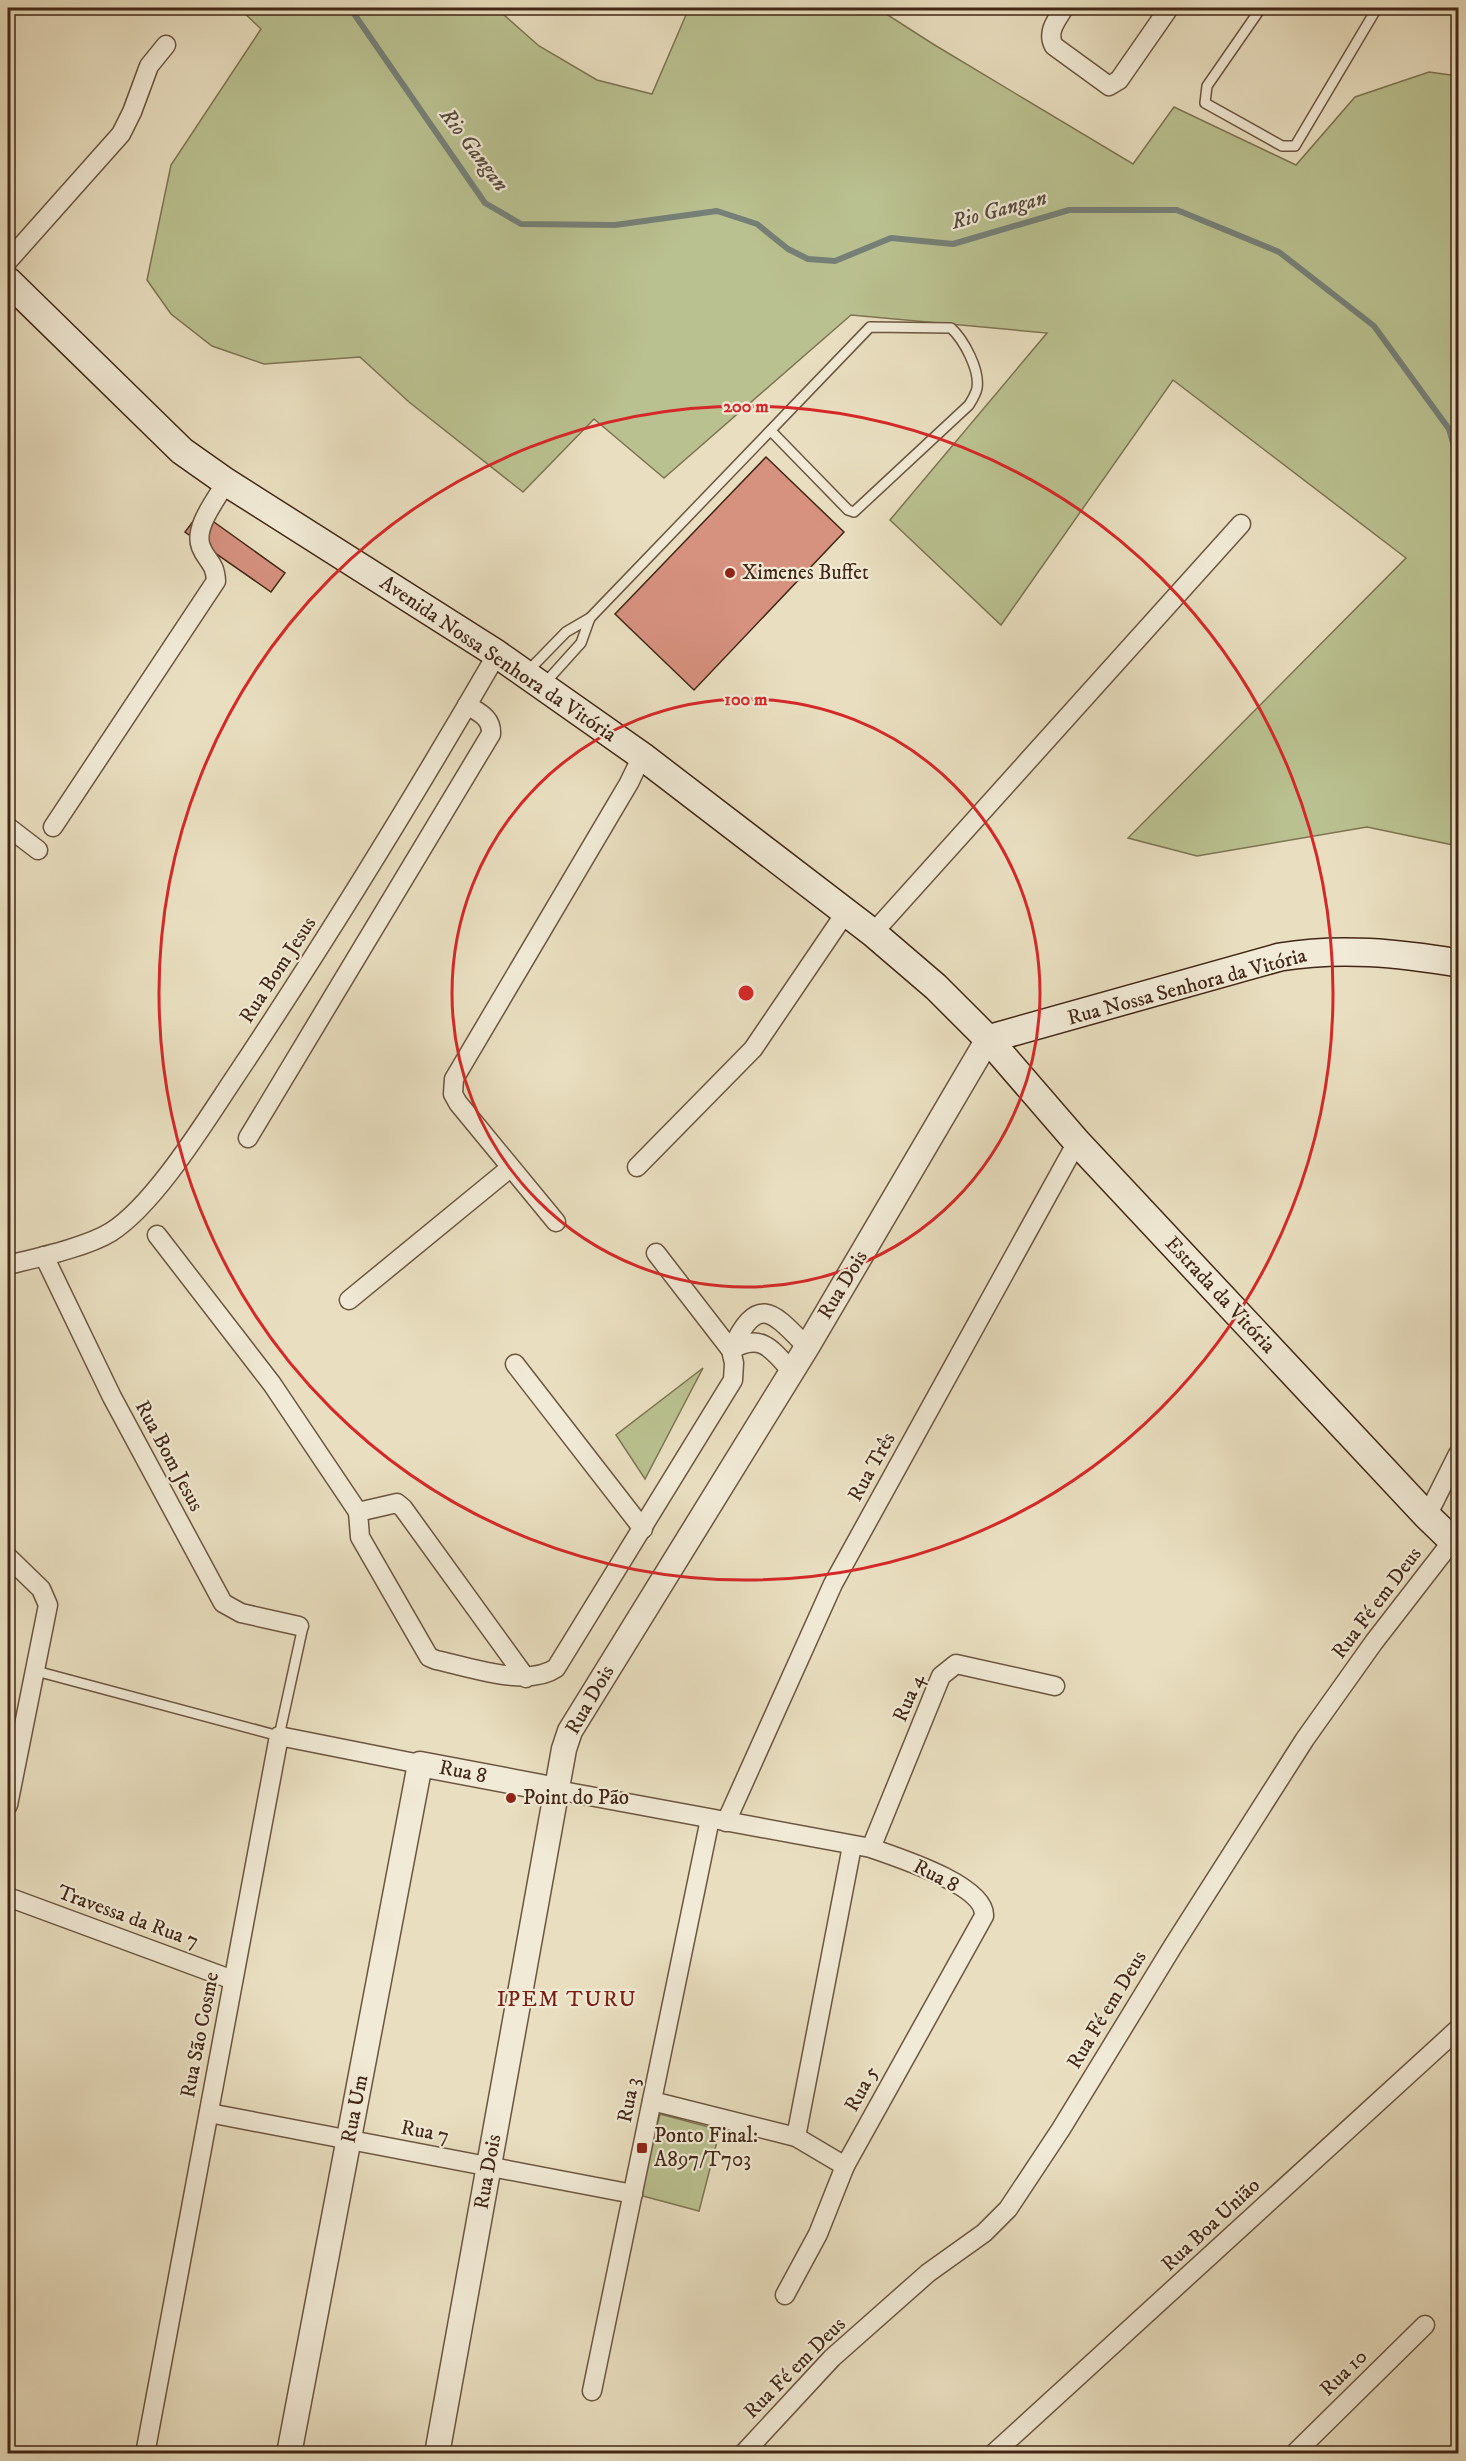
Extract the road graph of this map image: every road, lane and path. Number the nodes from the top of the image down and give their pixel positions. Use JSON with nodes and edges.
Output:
{"nodes":[{"id":1,"x":1064,"y":8,"type":"edge"},
{"id":2,"x":1169,"y":8,"type":"edge"},
{"id":3,"x":1261,"y":8,"type":"edge"},
{"id":4,"x":1377,"y":8,"type":"edge"},
{"id":5,"x":166,"y":45,"type":"dead end"},
{"id":6,"x":8,"y":261,"type":"edge"},
{"id":7,"x":8,"y":281,"type":"edge"},
{"id":8,"x":771,"y":431,"type":"junction"},
{"id":9,"x":226,"y":482,"type":"junction"},
{"id":10,"x":1241,"y":524,"type":"dead end"},
{"id":11,"x":590,"y":618,"type":"junction"},
{"id":12,"x":497,"y":654,"type":"junction"},
{"id":13,"x":534,"y":680,"type":"junction"},
{"id":14,"x":468,"y":705,"type":"junction"},
{"id":15,"x":642,"y":756,"type":"junction"},
{"id":16,"x":8,"y":827,"type":"edge"},
{"id":17,"x":53,"y":827,"type":"dead end"},
{"id":18,"x":38,"y":850,"type":"dead end"},
{"id":19,"x":846,"y":912,"type":"junction"},
{"id":20,"x":873,"y":933,"type":"junction"},
{"id":21,"x":1458,"y":963,"type":"edge"},
{"id":22,"x":1025,"y":1031,"type":"junction"},
{"id":23,"x":988,"y":1039,"type":"junction"},
{"id":24,"x":1011,"y":1068,"type":"junction"},
{"id":25,"x":248,"y":1138,"type":"dead end"},
{"id":26,"x":1077,"y":1142,"type":"junction"},
{"id":27,"x":637,"y":1167,"type":"dead end"},
{"id":28,"x":510,"y":1168,"type":"junction"},
{"id":29,"x":556,"y":1222,"type":"dead end"},
{"id":30,"x":157,"y":1235,"type":"dead end"},
{"id":31,"x":656,"y":1253,"type":"dead end"},
{"id":32,"x":44,"y":1256,"type":"junction"},
{"id":33,"x":8,"y":1265,"type":"edge"},
{"id":34,"x":349,"y":1300,"type":"dead end"},
{"id":35,"x":807,"y":1347,"type":"junction"},
{"id":36,"x":731,"y":1350,"type":"junction"},
{"id":37,"x":515,"y":1364,"type":"dead end"},
{"id":38,"x":792,"y":1372,"type":"junction"},
{"id":39,"x":1458,"y":1454,"type":"edge"},
{"id":40,"x":358,"y":1512,"type":"junction"},
{"id":41,"x":1427,"y":1516,"type":"junction"},
{"id":42,"x":643,"y":1529,"type":"junction"},
{"id":43,"x":1456,"y":1543,"type":"edge"},
{"id":44,"x":8,"y":1557,"type":"edge"},
{"id":45,"x":299,"y":1626,"type":"joint"},
{"id":46,"x":36,"y":1671,"type":"junction"},
{"id":47,"x":526,"y":1678,"type":"junction"},
{"id":48,"x":1055,"y":1686,"type":"dead end"},
{"id":49,"x":279,"y":1736,"type":"junction"},
{"id":50,"x":420,"y":1764,"type":"junction"},
{"id":51,"x":557,"y":1790,"type":"junction"},
{"id":52,"x":8,"y":1805,"type":"edge"},
{"id":53,"x":718,"y":1821,"type":"junction"},
{"id":54,"x":852,"y":1846,"type":"junction"},
{"id":55,"x":872,"y":1848,"type":"junction"},
{"id":56,"x":8,"y":1897,"type":"edge"},
{"id":57,"x":984,"y":1909,"type":"joint"},
{"id":58,"x":233,"y":1980,"type":"junction"},
{"id":59,"x":1458,"y":2029,"type":"edge"},
{"id":60,"x":652,"y":2101,"type":"junction"},
{"id":61,"x":209,"y":2113,"type":"junction"},
{"id":62,"x":796,"y":2137,"type":"junction"},
{"id":63,"x":349,"y":2140,"type":"junction"},
{"id":64,"x":845,"y":2166,"type":"junction"},
{"id":65,"x":489,"y":2167,"type":"junction"},
{"id":66,"x":633,"y":2194,"type":"junction"},
{"id":67,"x":785,"y":2295,"type":"dead end"},
{"id":68,"x":1425,"y":2325,"type":"dead end"},
{"id":69,"x":592,"y":2391,"type":"dead end"},
{"id":70,"x":145,"y":2454,"type":"edge"},
{"id":71,"x":289,"y":2454,"type":"edge"},
{"id":72,"x":437,"y":2454,"type":"edge"},
{"id":73,"x":743,"y":2454,"type":"edge"},
{"id":74,"x":993,"y":2454,"type":"edge"},
{"id":75,"x":1294,"y":2454,"type":"edge"}],
"edges":[{"from":1,"to":2,"type":"street"},
{"from":3,"to":4,"type":"lane"},
{"from":5,"to":6,"type":"street"},
{"from":7,"to":9,"type":"main road","name":"Avenida Nossa Senhora da Vitória"},
{"from":8,"to":8,"type":"lane"},
{"from":8,"to":11,"type":"lane"},
{"from":9,"to":12,"type":"main road","name":"Avenida Nossa Senhora da Vitória"},
{"from":9,"to":17,"type":"street"},
{"from":10,"to":20,"type":"street"},
{"from":11,"to":13,"type":"lane"},
{"from":11,"to":13,"type":"lane"},
{"from":12,"to":13,"type":"main road","name":"Avenida Nossa Senhora da Vitória"},
{"from":12,"to":14,"type":"street","name":"Rua Bom Jesus"},
{"from":13,"to":15,"type":"main road","name":"Avenida Nossa Senhora da Vitória"},
{"from":14,"to":25,"type":"street"},
{"from":14,"to":32,"type":"street","name":"Rua Bom Jesus"},
{"from":15,"to":19,"type":"main road","name":"Avenida Nossa Senhora da Vitória"},
{"from":15,"to":28,"type":"street"},
{"from":16,"to":18,"type":"street"},
{"from":19,"to":20,"type":"main road","name":"Avenida Nossa Senhora da Vitória"},
{"from":19,"to":27,"type":"street"},
{"from":20,"to":23,"type":"main road","name":"Avenida Nossa Senhora da Vitória"},
{"from":21,"to":22,"type":"main road","name":"Rua Nossa Senhora da Vitória"},
{"from":22,"to":23,"type":"main road","name":"Rua Nossa Senhora da Vitória"},
{"from":22,"to":24,"type":"main road"},
{"from":23,"to":24,"type":"main road","name":"Estrada da Vitória"},
{"from":23,"to":35,"type":"street","name":"Rua Dois"},
{"from":24,"to":26,"type":"main road","name":"Estrada da Vitória"},
{"from":26,"to":41,"type":"main road","name":"Estrada da Vitória"},
{"from":26,"to":53,"type":"street","name":"Rua Três"},
{"from":28,"to":29,"type":"street"},
{"from":28,"to":34,"type":"street"},
{"from":30,"to":40,"type":"street"},
{"from":31,"to":36,"type":"street"},
{"from":32,"to":33,"type":"street","name":"Rua Bom Jesus"},
{"from":32,"to":45,"type":"street","name":"Rua Bom Jesus"},
{"from":35,"to":36,"type":"street"},
{"from":35,"to":38,"type":"street","name":"Rua Dois"},
{"from":36,"to":38,"type":"street"},
{"from":36,"to":42,"type":"street"},
{"from":37,"to":42,"type":"street"},
{"from":38,"to":51,"type":"street","name":"Rua Dois"},
{"from":39,"to":41,"type":"street"},
{"from":40,"to":47,"type":"street"},
{"from":40,"to":47,"type":"street"},
{"from":41,"to":43,"type":"main road","name":"Estrada da Vitória"},
{"from":42,"to":47,"type":"street"},
{"from":43,"to":73,"type":"street","name":"Rua Fé em Deus"},
{"from":44,"to":46,"type":"street"},
{"from":45,"to":49,"type":"lane","name":"Rua São Cosme"},
{"from":46,"to":49,"type":"lane","name":"Rua 8"},
{"from":46,"to":52,"type":"street"},
{"from":48,"to":55,"type":"street","name":"Rua 4"},
{"from":49,"to":50,"type":"street","name":"Rua 8"},
{"from":49,"to":58,"type":"street","name":"Rua São Cosme"},
{"from":50,"to":51,"type":"street","name":"Rua 8"},
{"from":50,"to":63,"type":"street","name":"Rua Um"},
{"from":51,"to":53,"type":"street","name":"Rua 8"},
{"from":51,"to":65,"type":"street","name":"Rua Dois"},
{"from":53,"to":54,"type":"street","name":"Rua 8"},
{"from":53,"to":60,"type":"street","name":"Rua 3"},
{"from":54,"to":55,"type":"street","name":"Rua 8"},
{"from":54,"to":62,"type":"street"},
{"from":55,"to":57,"type":"street","name":"Rua 8"},
{"from":56,"to":58,"type":"street","name":"Travessa da Rua 7"},
{"from":57,"to":64,"type":"street","name":"Rua 5"},
{"from":58,"to":61,"type":"street","name":"Rua São Cosme"},
{"from":59,"to":74,"type":"street","name":"Rua Boa União"},
{"from":60,"to":62,"type":"street"},
{"from":60,"to":66,"type":"street","name":"Rua 3"},
{"from":61,"to":63,"type":"street","name":"Rua 7"},
{"from":61,"to":70,"type":"street","name":"Rua São Cosme"},
{"from":62,"to":64,"type":"street"},
{"from":63,"to":65,"type":"street","name":"Rua 7"},
{"from":63,"to":71,"type":"street","name":"Rua Um"},
{"from":64,"to":67,"type":"street","name":"Rua 5"},
{"from":65,"to":66,"type":"street","name":"Rua 7"},
{"from":65,"to":72,"type":"street","name":"Rua Dois"},
{"from":66,"to":69,"type":"street","name":"Rua 3"},
{"from":68,"to":75,"type":"street","name":"Rua 10"}]}
